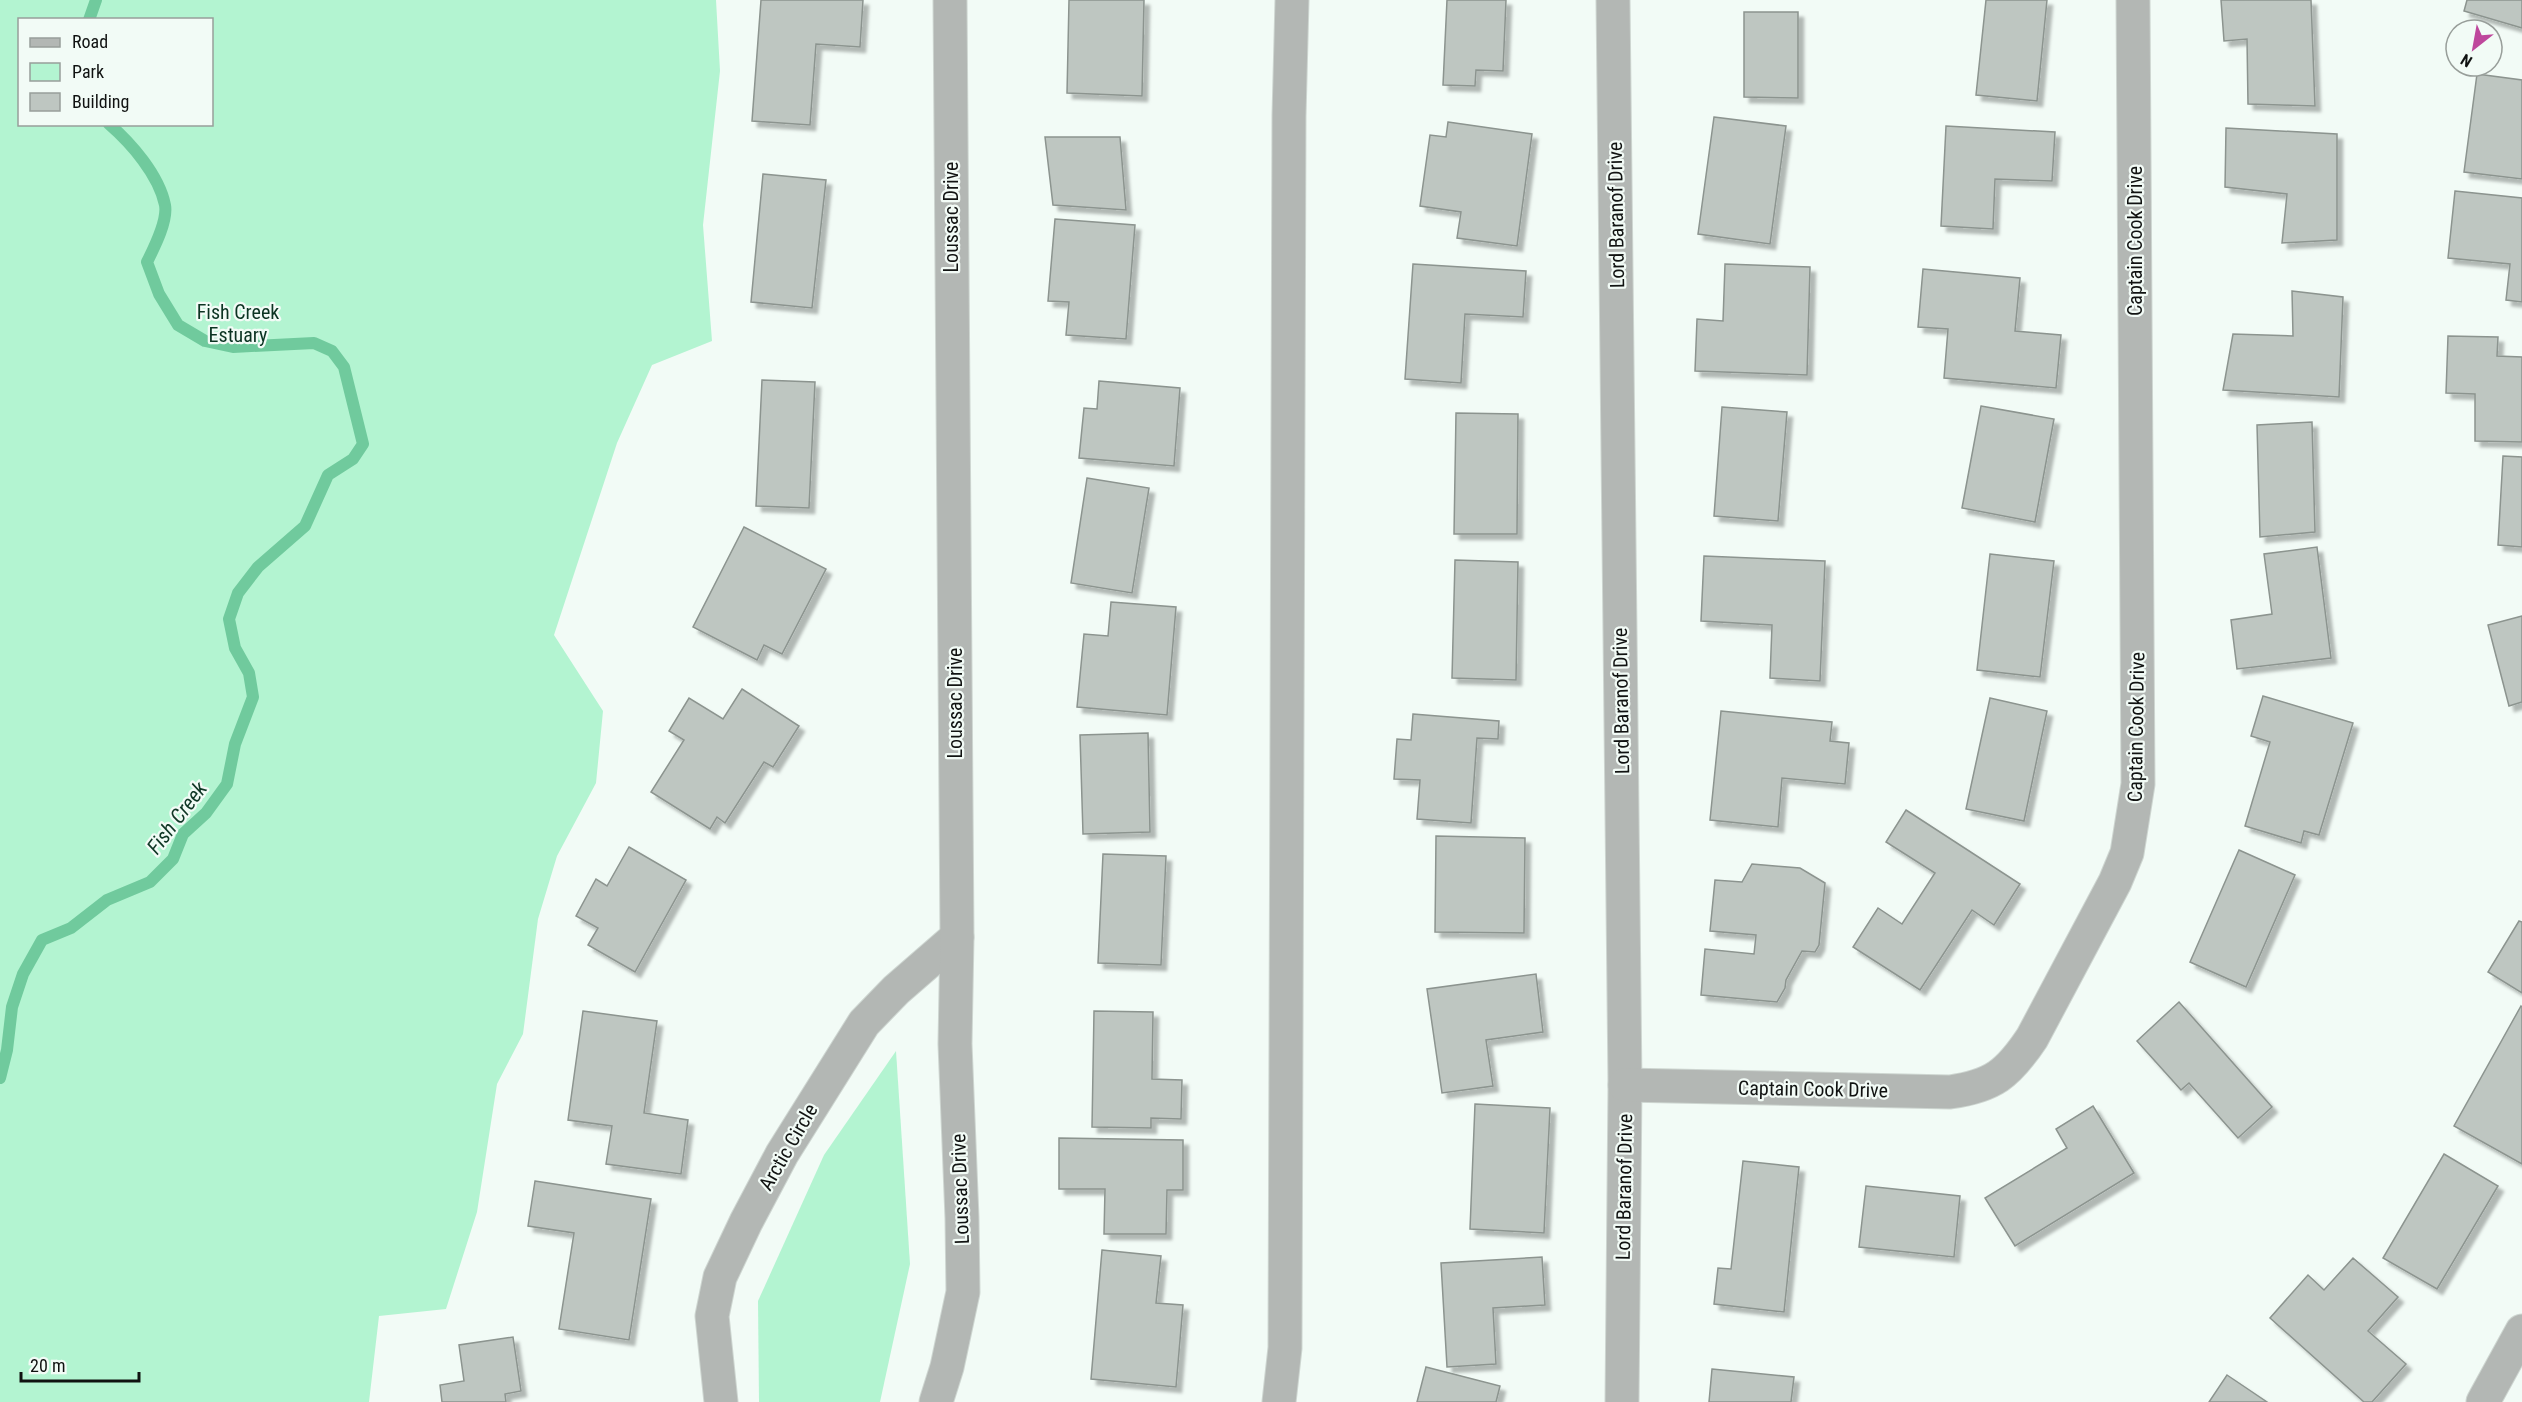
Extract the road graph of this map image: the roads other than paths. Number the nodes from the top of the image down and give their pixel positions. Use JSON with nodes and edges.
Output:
{"nodes":[{"id":1,"x":950,"y":0,"type":"edge"},
{"id":2,"x":1292,"y":0,"type":"edge"},
{"id":3,"x":1613,"y":0,"type":"edge"},
{"id":4,"x":2133,"y":0,"type":"edge"},
{"id":5,"x":957,"y":938,"type":"junction"},
{"id":6,"x":1625,"y":1085,"type":"junction"},
{"id":7,"x":2522,"y":1331,"type":"edge"},
{"id":8,"x":721,"y":1402,"type":"edge"},
{"id":9,"x":936,"y":1402,"type":"edge"},
{"id":10,"x":1279,"y":1402,"type":"edge"},
{"id":11,"x":1622,"y":1402,"type":"edge"},
{"id":12,"x":2483,"y":1402,"type":"edge"}],
"edges":[{"from":1,"to":5,"type":"street","name":"Loussac Drive"},
{"from":2,"to":10,"type":"street"},
{"from":3,"to":6,"type":"street","name":"Lord Baranof Drive"},
{"from":4,"to":6,"type":"street","name":"Captain Cook Drive"},
{"from":5,"to":8,"type":"street","name":"Arctic Circle"},
{"from":5,"to":9,"type":"street","name":"Loussac Drive"},
{"from":6,"to":11,"type":"street","name":"Lord Baranof Drive"},
{"from":7,"to":12,"type":"street"}]}
